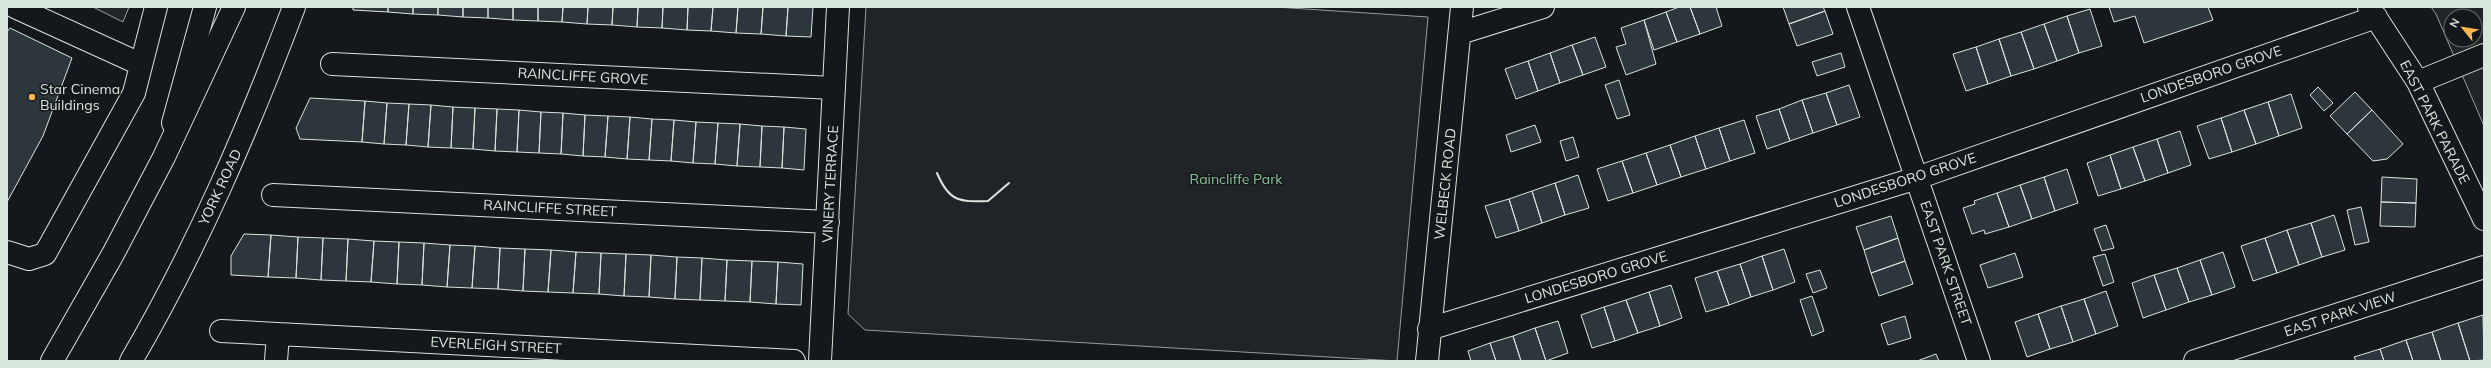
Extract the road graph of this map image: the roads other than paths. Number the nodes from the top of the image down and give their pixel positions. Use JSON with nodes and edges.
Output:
{"nodes":[{"id":1,"x":15,"y":7,"type":"edge"},
{"id":2,"x":156,"y":7,"type":"edge"},
{"id":3,"x":205,"y":7,"type":"edge"},
{"id":4,"x":234,"y":7,"type":"edge"},
{"id":5,"x":294,"y":7,"type":"edge"},
{"id":6,"x":838,"y":7,"type":"edge"},
{"id":7,"x":1462,"y":7,"type":"edge"},
{"id":8,"x":1543,"y":7,"type":"edge"},
{"id":9,"x":1858,"y":7,"type":"edge"},
{"id":10,"x":2373,"y":12,"type":"edge"},
{"id":11,"x":1460,"y":33,"type":"junction"},
{"id":12,"x":2484,"y":55,"type":"edge"},
{"id":13,"x":140,"y":64,"type":"junction"},
{"id":14,"x":332,"y":64,"type":"dead end"},
{"id":15,"x":2418,"y":82,"type":"junction"},
{"id":16,"x":834,"y":88,"type":"junction"},
{"id":17,"x":164,"y":157,"type":"junction"},
{"id":18,"x":1917,"y":178,"type":"junction"},
{"id":19,"x":273,"y":195,"type":"dead end"},
{"id":20,"x":2484,"y":219,"type":"edge"},
{"id":21,"x":828,"y":222,"type":"junction"},
{"id":22,"x":7,"y":252,"type":"edge"},
{"id":23,"x":2484,"y":267,"type":"edge"},
{"id":24,"x":1429,"y":329,"type":"junction"},
{"id":25,"x":221,"y":331,"type":"dead end"},
{"id":26,"x":278,"y":334,"type":"junction"},
{"id":27,"x":52,"y":361,"type":"edge"},
{"id":28,"x":131,"y":361,"type":"edge"},
{"id":29,"x":276,"y":361,"type":"edge"},
{"id":30,"x":794,"y":361,"type":"edge"},
{"id":31,"x":820,"y":361,"type":"edge"},
{"id":32,"x":1427,"y":361,"type":"edge"},
{"id":33,"x":1979,"y":361,"type":"edge"},
{"id":34,"x":2195,"y":361,"type":"edge"}],
"edges":[{"from":1,"to":13,"type":"main road"},
{"from":2,"to":13,"type":"main road"},
{"from":3,"to":17,"type":"main road"},
{"from":4,"to":17,"type":"main road"},
{"from":5,"to":28,"type":"main road","name":"YORK ROAD"},
{"from":6,"to":16,"type":"main road","name":"VINERY TERRACE"},
{"from":7,"to":11,"type":"main road","name":"WELBECK ROAD"},
{"from":8,"to":11,"type":"main road"},
{"from":9,"to":18,"type":"main road","name":"EAST PARK STREET"},
{"from":10,"to":15,"type":"main road","name":"EAST PARK PARADE"},
{"from":10,"to":18,"type":"main road","name":"LONDESBORO GROVE"},
{"from":11,"to":24,"type":"main road","name":"WELBECK ROAD"},
{"from":12,"to":15,"type":"main road"},
{"from":13,"to":22,"type":"main road"},
{"from":14,"to":16,"type":"main road","name":"RAINCLIFFE GROVE"},
{"from":15,"to":20,"type":"main road","name":"EAST PARK PARADE"},
{"from":16,"to":21,"type":"main road","name":"VINERY TERRACE"},
{"from":17,"to":27,"type":"main road"},
{"from":18,"to":24,"type":"main road","name":"LONDESBORO GROVE"},
{"from":18,"to":33,"type":"main road","name":"EAST PARK STREET"},
{"from":19,"to":21,"type":"main road","name":"RAINCLIFFE STREET"},
{"from":21,"to":31,"type":"main road","name":"VINERY TERRACE"},
{"from":23,"to":34,"type":"main road","name":"EAST PARK VIEW"},
{"from":24,"to":32,"type":"main road","name":"WELBECK ROAD"},
{"from":25,"to":26,"type":"main road","name":"EVERLEIGH STREET"},
{"from":26,"to":29,"type":"main road"},
{"from":26,"to":30,"type":"main road","name":"EVERLEIGH STREET"}]}
